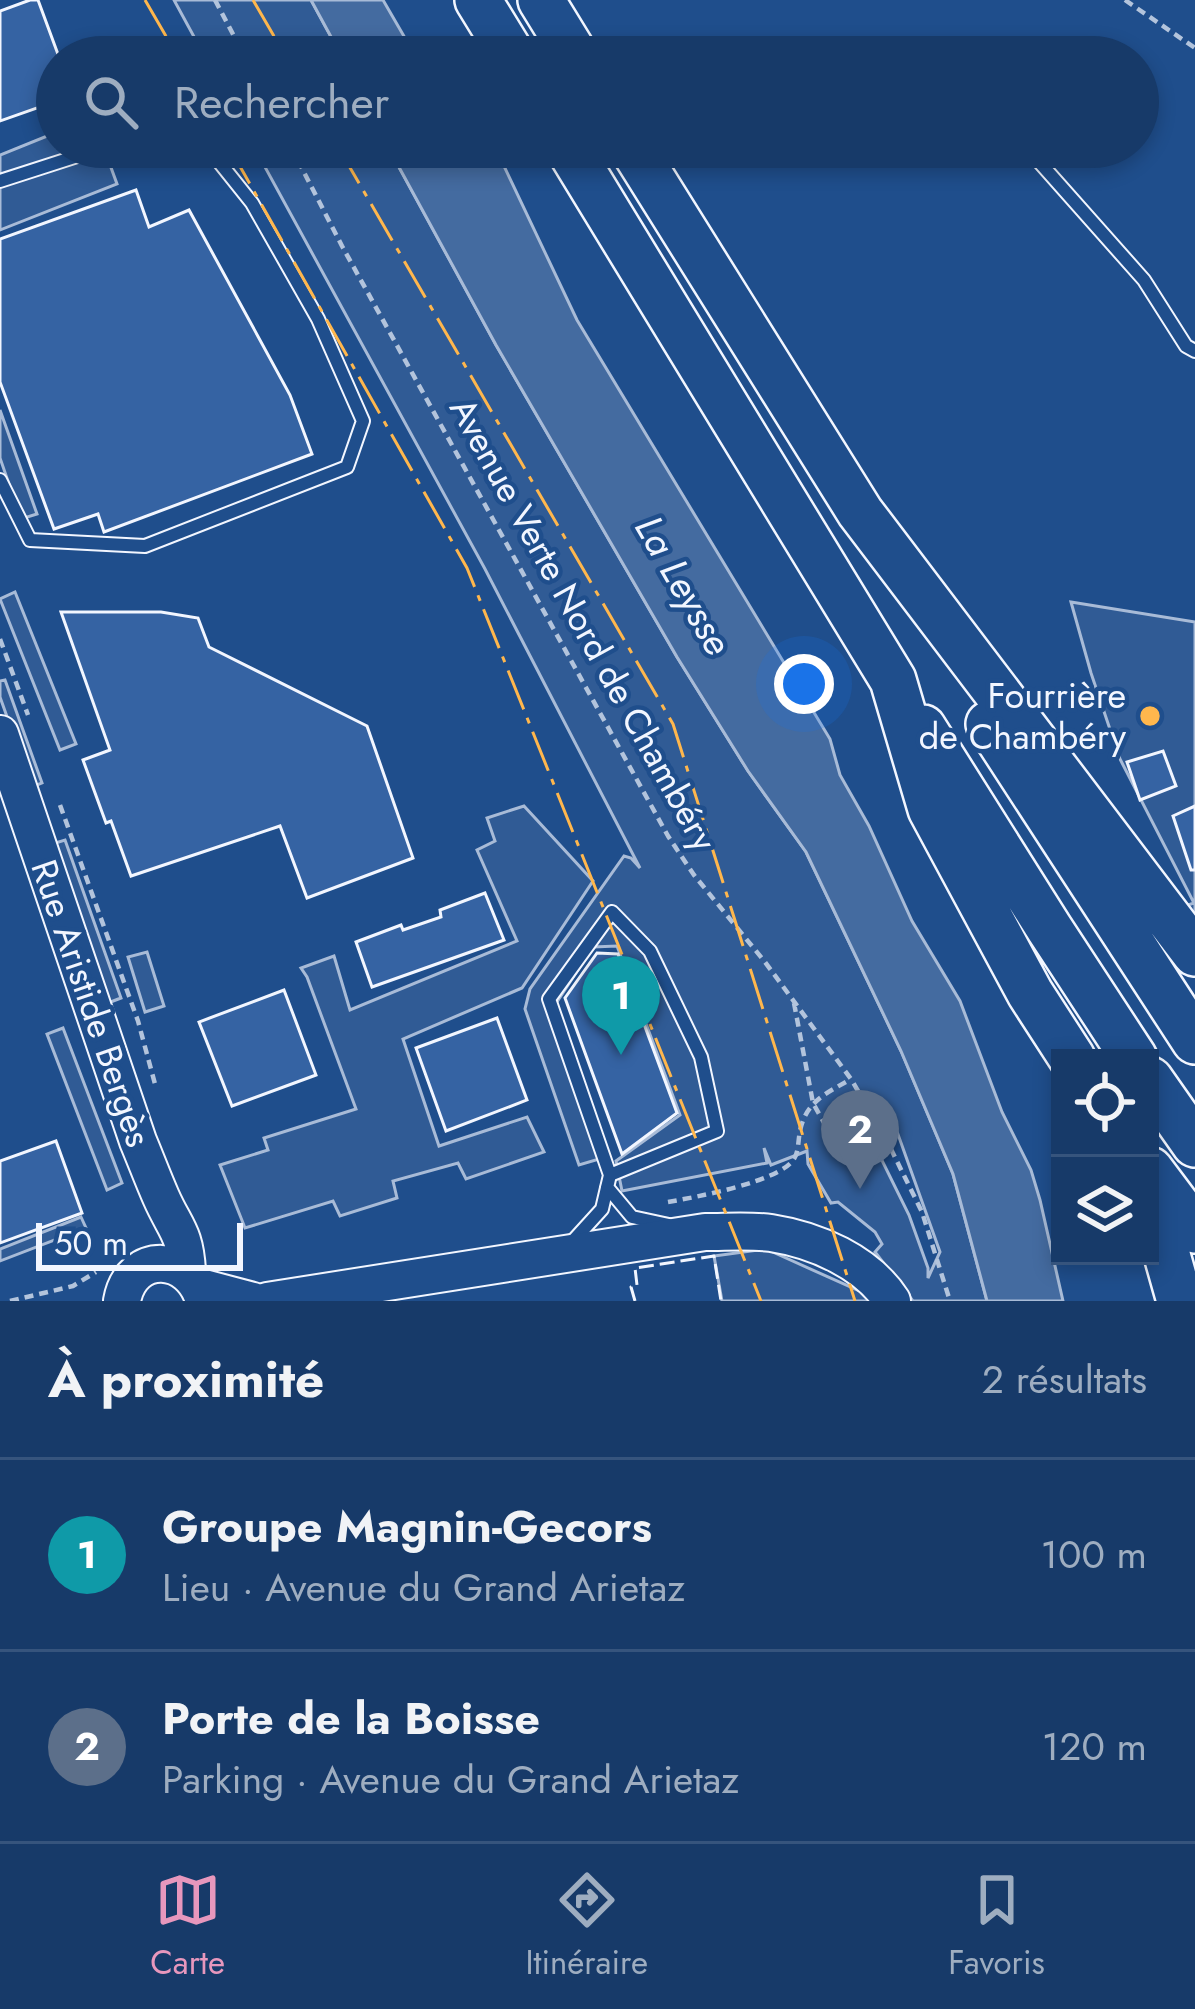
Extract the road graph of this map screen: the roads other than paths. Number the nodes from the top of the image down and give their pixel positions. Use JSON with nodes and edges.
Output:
{"nodes":[{"id":1,"x":478,"y":0,"type":"edge"},
{"id":2,"x":541,"y":0,"type":"edge"},
{"id":3,"x":500,"y":36,"type":"edge"},
{"id":4,"x":563,"y":36,"type":"edge"},
{"id":5,"x":40,"y":168,"type":"edge"},
{"id":6,"x":224,"y":168,"type":"edge"},
{"id":7,"x":581,"y":168,"type":"edge"},
{"id":8,"x":645,"y":168,"type":"edge"},
{"id":9,"x":1045,"y":168,"type":"edge"},
{"id":10,"x":0,"y":181,"type":"edge"},
{"id":11,"x":1195,"y":351,"type":"edge"},
{"id":12,"x":0,"y":479,"type":"edge"},
{"id":13,"x":851,"y":498,"type":"junction"},
{"id":14,"x":892,"y":680,"type":"junction"},
{"id":15,"x":0,"y":734,"type":"edge"},
{"id":16,"x":1195,"y":953,"type":"edge"},
{"id":17,"x":1195,"y":1041,"type":"edge"},
{"id":18,"x":1066,"y":1049,"type":"edge"},
{"id":19,"x":1129,"y":1049,"type":"edge"},
{"id":20,"x":1159,"y":1093,"type":"edge"},
{"id":21,"x":1195,"y":1144,"type":"edge"},
{"id":22,"x":608,"y":1181,"type":"junction"},
{"id":23,"x":1159,"y":1182,"type":"edge"},
{"id":24,"x":163,"y":1203,"type":"junction"},
{"id":25,"x":1195,"y":1230,"type":"edge"},
{"id":26,"x":705,"y":1232,"type":"junction"},
{"id":27,"x":1159,"y":1234,"type":"edge"},
{"id":28,"x":553,"y":1258,"type":"junction"},
{"id":29,"x":197,"y":1286,"type":"edge"},
{"id":30,"x":119,"y":1287,"type":"edge"},
{"id":31,"x":394,"y":1292,"type":"edge"},
{"id":32,"x":253,"y":1301,"type":"edge"},
{"id":33,"x":271,"y":1301,"type":"edge"},
{"id":34,"x":892,"y":1301,"type":"edge"},
{"id":35,"x":1180,"y":1301,"type":"edge"}],
"edges":[{"from":1,"to":3,"type":"highway"},
{"from":2,"to":4,"type":"highway"},
{"from":5,"to":10,"type":"lane"},
{"from":6,"to":12,"type":"lane"},
{"from":7,"to":14,"type":"highway"},
{"from":8,"to":13,"type":"highway"},
{"from":9,"to":11,"type":"lane"},
{"from":13,"to":16,"type":"highway"},
{"from":13,"to":17,"type":"highway"},
{"from":14,"to":18,"type":"highway"},
{"from":14,"to":19,"type":"highway"},
{"from":15,"to":24,"type":"main road","name":"Rue Aristide Bergès"},
{"from":20,"to":21,"type":"highway"},
{"from":22,"to":22,"type":"lane"},
{"from":22,"to":26,"type":"lane"},
{"from":22,"to":28,"type":"lane"},
{"from":23,"to":25,"type":"highway"},
{"from":24,"to":29,"type":"main road","name":"Rue Aristide Bergès"},
{"from":24,"to":30,"type":"main road"},
{"from":26,"to":28,"type":"main road"},
{"from":26,"to":34,"type":"main road"},
{"from":27,"to":35,"type":"highway"},
{"from":28,"to":31,"type":"main road"},
{"from":29,"to":30,"type":"main road"},
{"from":29,"to":32,"type":"main road"},
{"from":31,"to":33,"type":"main road"}]}
